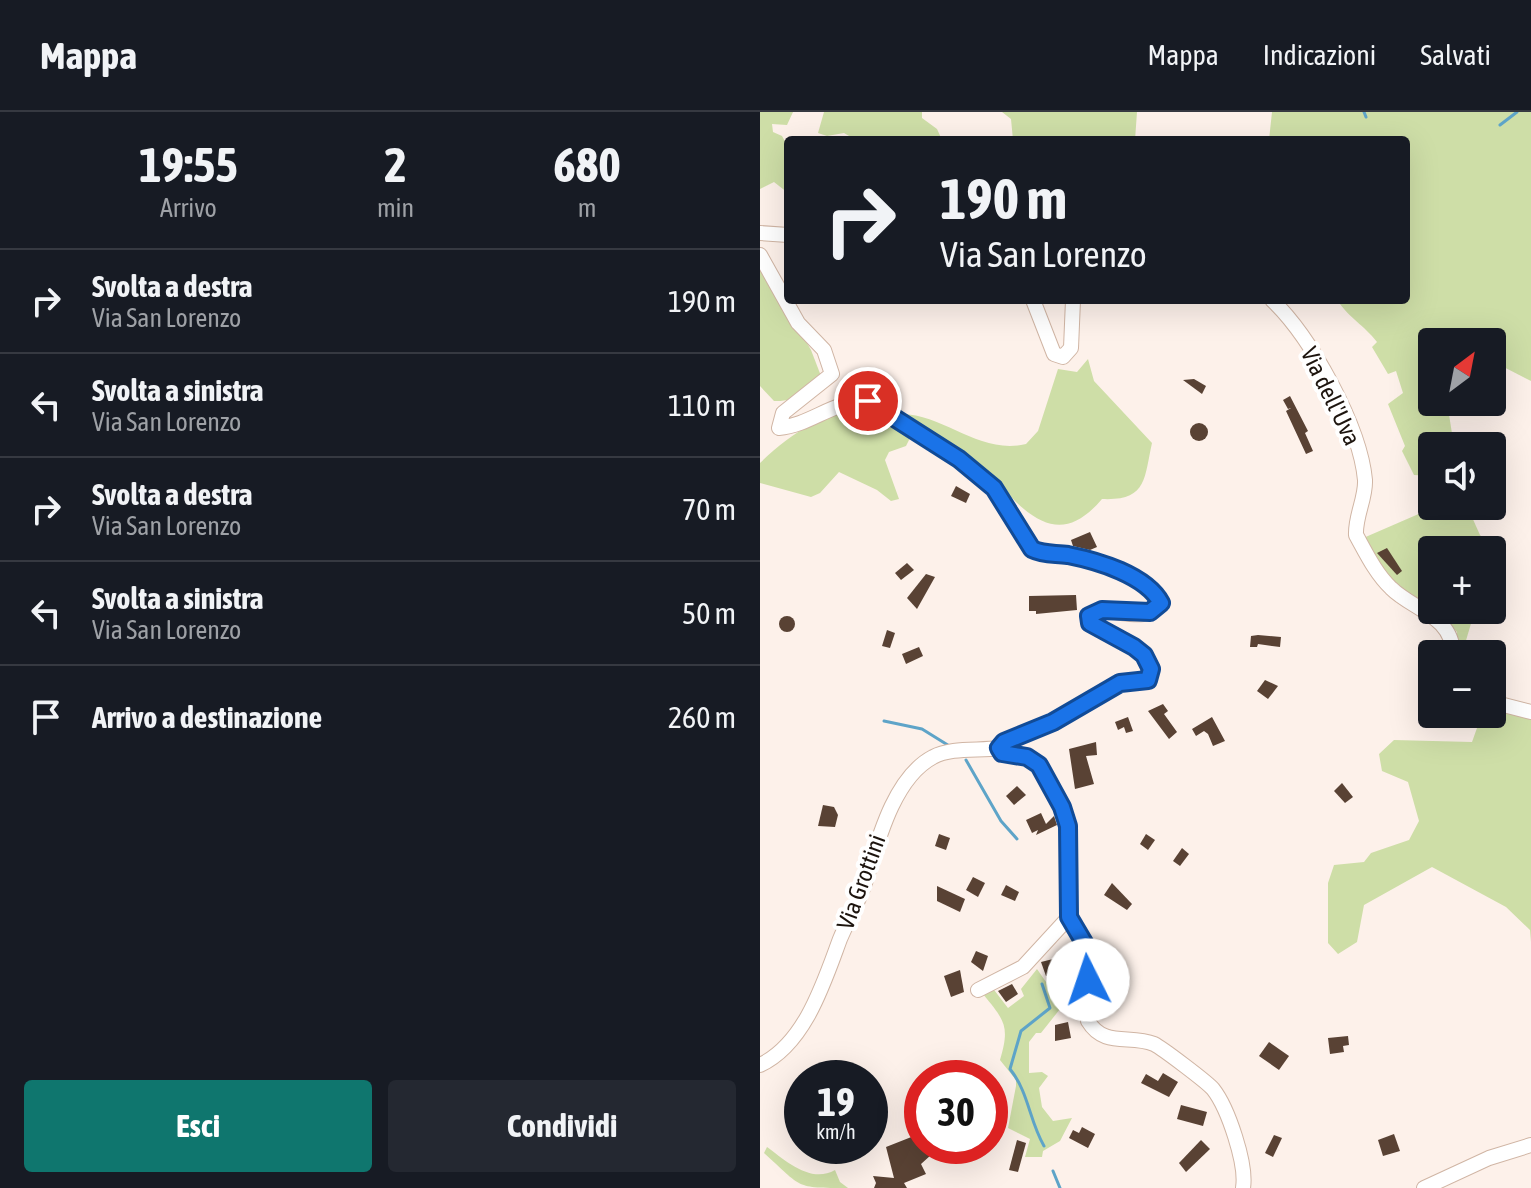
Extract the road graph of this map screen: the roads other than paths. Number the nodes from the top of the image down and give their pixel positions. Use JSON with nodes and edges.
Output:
{"nodes":[{"id":1,"x":760,"y":233,"type":"edge"},
{"id":2,"x":784,"y":235,"type":"edge"},
{"id":3,"x":760,"y":255,"type":"edge"},
{"id":4,"x":784,"y":298,"type":"edge"},
{"id":5,"x":787,"y":304,"type":"edge"},
{"id":6,"x":1035,"y":304,"type":"edge"},
{"id":7,"x":1073,"y":304,"type":"edge"},
{"id":8,"x":1276,"y":304,"type":"edge"},
{"id":9,"x":1451,"y":640,"type":"edge"},
{"id":10,"x":1506,"y":706,"type":"edge"},
{"id":11,"x":1531,"y":712,"type":"edge"},
{"id":12,"x":999,"y":748,"type":"junction"},
{"id":13,"x":1069,"y":917,"type":"junction"},
{"id":14,"x":978,"y":990,"type":"dead end"},
{"id":15,"x":760,"y":1065,"type":"edge"},
{"id":16,"x":1531,"y":1145,"type":"edge"},
{"id":17,"x":1243,"y":1188,"type":"edge"},
{"id":18,"x":1424,"y":1188,"type":"edge"}],
"edges":[{"from":1,"to":2,"type":"street"},
{"from":3,"to":4,"type":"street"},
{"from":5,"to":12,"type":"street"},
{"from":6,"to":7,"type":"street"},
{"from":8,"to":9,"type":"street","name":"Via dell'Uva"},
{"from":10,"to":11,"type":"street"},
{"from":12,"to":13,"type":"street"},
{"from":12,"to":15,"type":"street","name":"Via Grottini"},
{"from":13,"to":14,"type":"street"},
{"from":13,"to":17,"type":"street"},
{"from":16,"to":18,"type":"street"}]}
